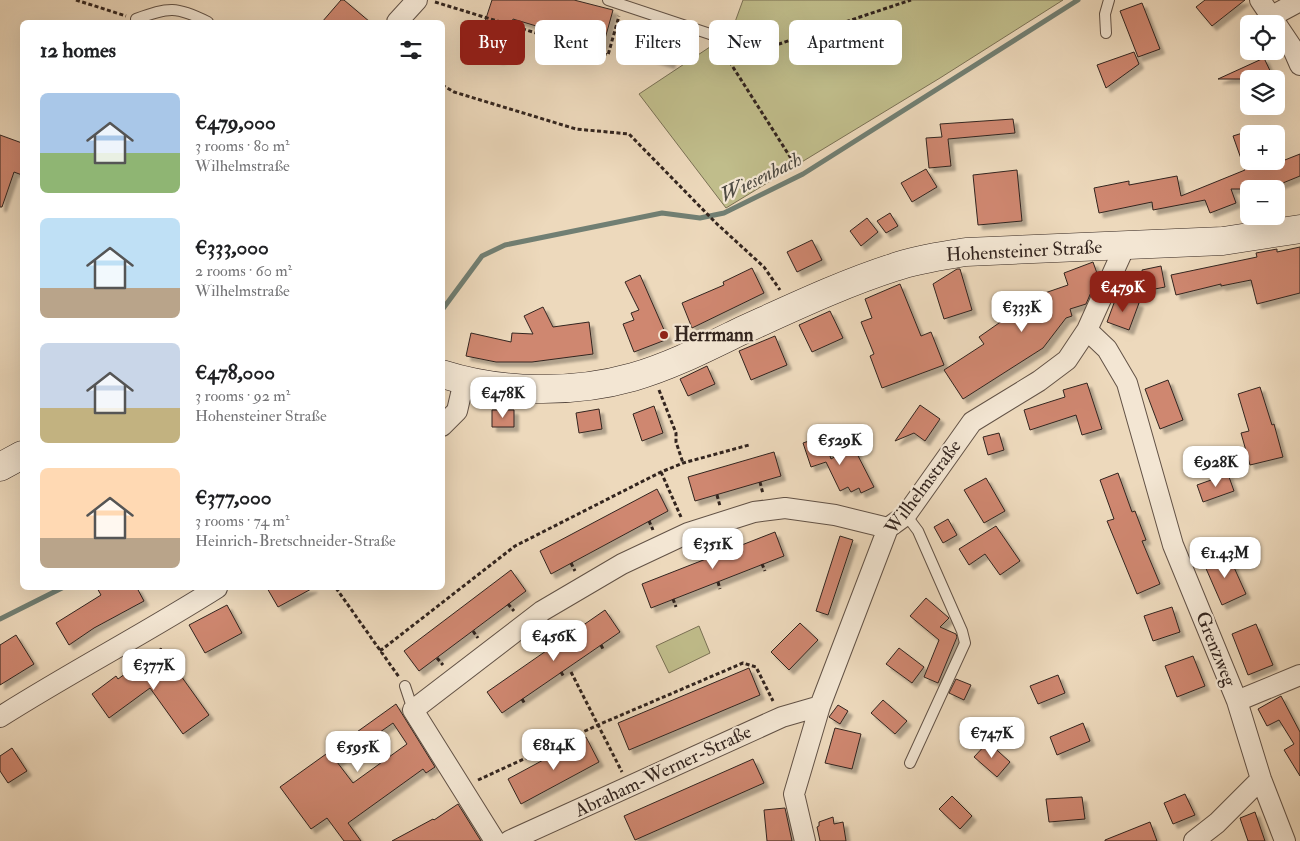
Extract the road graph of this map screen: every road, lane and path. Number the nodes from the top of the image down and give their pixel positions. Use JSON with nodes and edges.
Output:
{"nodes":[{"id":1,"x":76,"y":0,"type":"edge"},
{"id":2,"x":417,"y":0,"type":"edge"},
{"id":3,"x":429,"y":0,"type":"edge"},
{"id":4,"x":608,"y":0,"type":"edge"},
{"id":5,"x":910,"y":0,"type":"edge"},
{"id":6,"x":1109,"y":0,"type":"edge"},
{"id":7,"x":1260,"y":0,"type":"edge"},
{"id":8,"x":1300,"y":1,"type":"edge"},
{"id":9,"x":623,"y":5,"type":"junction"},
{"id":10,"x":1271,"y":15,"type":"edge"},
{"id":11,"x":1274,"y":15,"type":"edge"},
{"id":12,"x":136,"y":19,"type":"joint"},
{"id":13,"x":203,"y":20,"type":"edge"},
{"id":14,"x":399,"y":20,"type":"edge"},
{"id":15,"x":1106,"y":33,"type":"dead end"},
{"id":16,"x":709,"y":34,"type":"edge"},
{"id":17,"x":1285,"y":39,"type":"edge"},
{"id":18,"x":779,"y":44,"type":"edge"},
{"id":19,"x":732,"y":65,"type":"edge"},
{"id":20,"x":1300,"y":65,"type":"edge"},
{"id":21,"x":445,"y":87,"type":"edge"},
{"id":22,"x":794,"y":163,"type":"dead end"},
{"id":23,"x":1300,"y":229,"type":"edge"},
{"id":24,"x":1125,"y":246,"type":"junction"},
{"id":25,"x":789,"y":309,"type":"junction"},
{"id":26,"x":1087,"y":330,"type":"junction"},
{"id":27,"x":453,"y":378,"type":"edge"},
{"id":28,"x":662,"y":399,"type":"dead end"},
{"id":29,"x":445,"y":423,"type":"edge"},
{"id":30,"x":749,"y":445,"type":"dead end"},
{"id":31,"x":20,"y":456,"type":"edge"},
{"id":32,"x":683,"y":463,"type":"junction"},
{"id":33,"x":0,"y":467,"type":"edge"},
{"id":34,"x":661,"y":472,"type":"junction"},
{"id":35,"x":906,"y":515,"type":"junction"},
{"id":36,"x":888,"y":528,"type":"junction"},
{"id":37,"x":688,"y":533,"type":"junction"},
{"id":38,"x":762,"y":564,"type":"dead end"},
{"id":39,"x":765,"y":571,"type":"dead end"},
{"id":40,"x":718,"y":582,"type":"dead end"},
{"id":41,"x":720,"y":589,"type":"dead end"},
{"id":42,"x":214,"y":590,"type":"edge"},
{"id":43,"x":337,"y":590,"type":"edge"},
{"id":44,"x":673,"y":599,"type":"dead end"},
{"id":45,"x":676,"y":607,"type":"dead end"},
{"id":46,"x":600,"y":645,"type":"dead end"},
{"id":47,"x":603,"y":649,"type":"dead end"},
{"id":48,"x":380,"y":651,"type":"junction"},
{"id":49,"x":561,"y":672,"type":"dead end"},
{"id":50,"x":571,"y":672,"type":"dead end"},
{"id":51,"x":1300,"y":675,"type":"edge"},
{"id":52,"x":564,"y":676,"type":"dead end"},
{"id":53,"x":405,"y":686,"type":"joint"},
{"id":54,"x":522,"y":699,"type":"dead end"},
{"id":55,"x":1237,"y":701,"type":"junction"},
{"id":56,"x":525,"y":704,"type":"dead end"},
{"id":57,"x":820,"y":706,"type":"junction"},
{"id":58,"x":413,"y":710,"type":"junction"},
{"id":59,"x":0,"y":717,"type":"edge"},
{"id":60,"x":782,"y":717,"type":"junction"},
{"id":61,"x":598,"y":725,"type":"junction"},
{"id":62,"x":910,"y":763,"type":"dead end"},
{"id":63,"x":1261,"y":780,"type":"junction"},
{"id":64,"x":628,"y":786,"type":"junction"},
{"id":65,"x":462,"y":788,"type":"junction"},
{"id":66,"x":495,"y":841,"type":"edge"},
{"id":67,"x":509,"y":841,"type":"edge"},
{"id":68,"x":806,"y":841,"type":"edge"},
{"id":69,"x":1194,"y":841,"type":"edge"},
{"id":70,"x":1285,"y":841,"type":"edge"}],
"edges":[{"from":1,"to":12,"type":"path"},
{"from":2,"to":14,"type":"street"},
{"from":3,"to":9,"type":"path"},
{"from":4,"to":9,"type":"lane"},
{"from":5,"to":18,"type":"path"},
{"from":6,"to":15,"type":"lane"},
{"from":7,"to":10,"type":"street"},
{"from":8,"to":11,"type":"street"},
{"from":9,"to":16,"type":"lane"},
{"from":12,"to":13,"type":"lane"},
{"from":17,"to":20,"type":"street"},
{"from":19,"to":22,"type":"path"},
{"from":21,"to":25,"type":"path"},
{"from":23,"to":24,"type":"main road","name":"Hohensteiner Straße"},
{"from":24,"to":25,"type":"main road","name":"Hohensteiner Straße"},
{"from":24,"to":26,"type":"street","name":"Wilhelmstraße"},
{"from":25,"to":27,"type":"main road","name":"Hohensteiner Straße"},
{"from":26,"to":35,"type":"street","name":"Wilhelmstraße"},
{"from":26,"to":55,"type":"street","name":"Grenzweg"},
{"from":27,"to":29,"type":"street"},
{"from":28,"to":32,"type":"path"},
{"from":30,"to":32,"type":"path"},
{"from":31,"to":33,"type":"main road"},
{"from":32,"to":34,"type":"path"},
{"from":34,"to":37,"type":"path"},
{"from":34,"to":48,"type":"path"},
{"from":35,"to":36,"type":"street","name":"Wilhelmstraße"},
{"from":35,"to":62,"type":"lane"},
{"from":36,"to":37,"type":"street"},
{"from":36,"to":57,"type":"street","name":"Wilhelmstraße"},
{"from":37,"to":58,"type":"street"},
{"from":38,"to":39,"type":"path"},
{"from":40,"to":41,"type":"path"},
{"from":42,"to":59,"type":"street"},
{"from":43,"to":48,"type":"path"},
{"from":44,"to":45,"type":"path"},
{"from":46,"to":47,"type":"path"},
{"from":48,"to":53,"type":"path"},
{"from":49,"to":52,"type":"path"},
{"from":50,"to":61,"type":"path"},
{"from":51,"to":55,"type":"street"},
{"from":53,"to":58,"type":"lane"},
{"from":54,"to":56,"type":"path"},
{"from":55,"to":63,"type":"street","name":"Grenzweg"},
{"from":57,"to":60,"type":"street","name":"Abraham-Werner-Straße"},
{"from":57,"to":68,"type":"street","name":"Wilhelmstraße"},
{"from":58,"to":65,"type":"street"},
{"from":60,"to":61,"type":"path"},
{"from":60,"to":64,"type":"street","name":"Abraham-Werner-Straße"},
{"from":61,"to":64,"type":"path"},
{"from":61,"to":65,"type":"path"},
{"from":63,"to":69,"type":"street"},
{"from":63,"to":70,"type":"street","name":"Grenzweg"},
{"from":64,"to":67,"type":"street","name":"Abraham-Werner-Straße"},
{"from":65,"to":66,"type":"street"}]}
